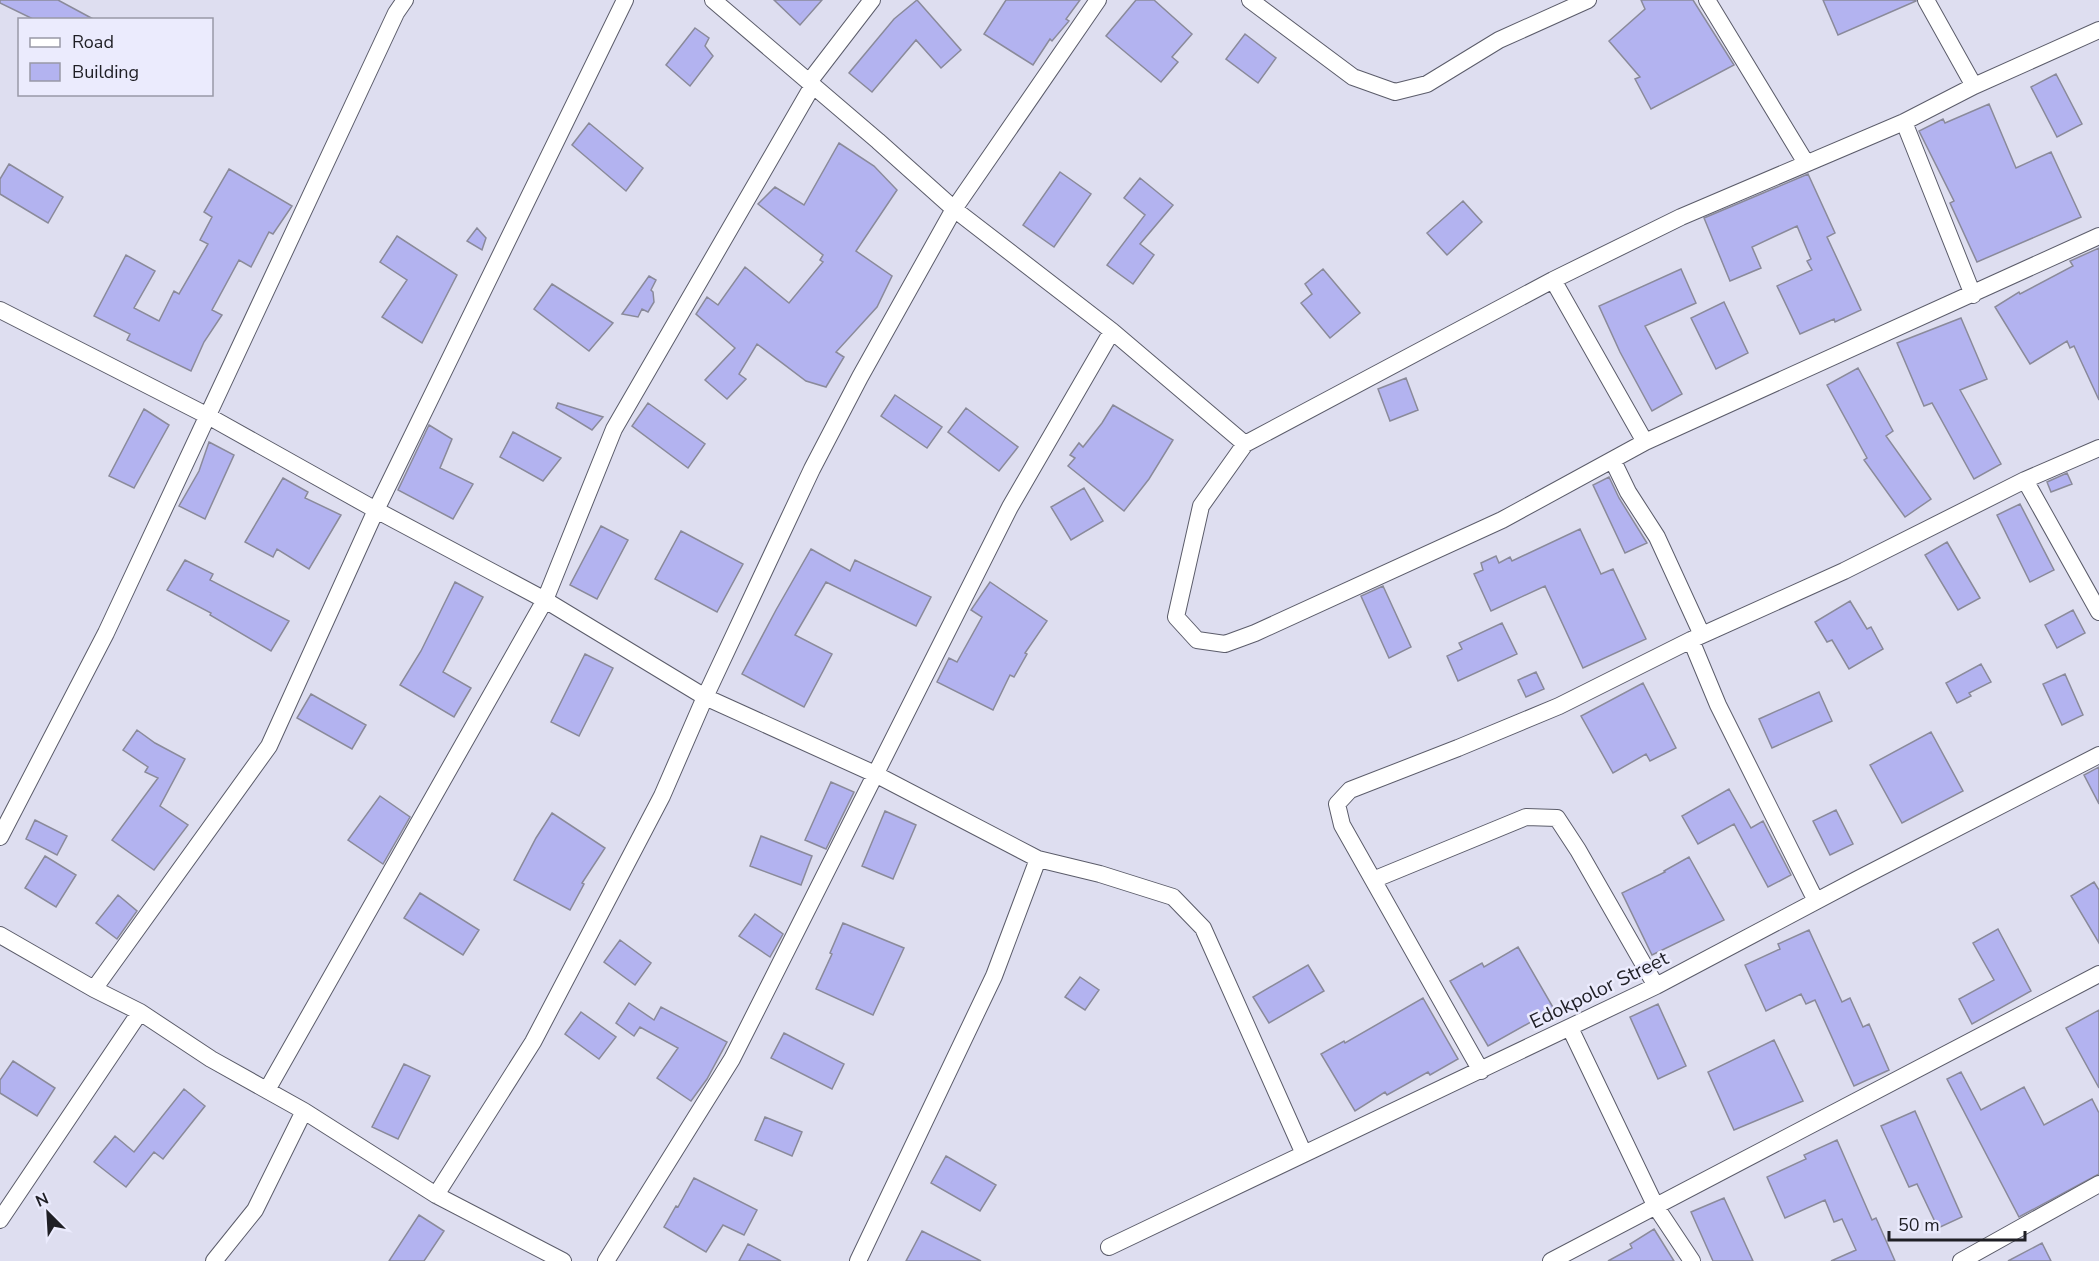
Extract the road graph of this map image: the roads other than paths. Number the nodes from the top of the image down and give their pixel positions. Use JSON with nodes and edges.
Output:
{"nodes":[{"id":1,"x":405,"y":0,"type":"edge"},
{"id":2,"x":625,"y":0,"type":"edge"},
{"id":3,"x":712,"y":0,"type":"edge"},
{"id":4,"x":872,"y":0,"type":"edge"},
{"id":5,"x":1098,"y":0,"type":"edge"},
{"id":6,"x":1250,"y":0,"type":"edge"},
{"id":7,"x":1588,"y":0,"type":"edge"},
{"id":8,"x":1707,"y":0,"type":"edge"},
{"id":9,"x":1926,"y":0,"type":"edge"},
{"id":10,"x":2099,"y":30,"type":"edge"},
{"id":11,"x":811,"y":84,"type":"junction"},
{"id":12,"x":1974,"y":86,"type":"junction"},
{"id":13,"x":1904,"y":122,"type":"junction"},
{"id":14,"x":1806,"y":163,"type":"junction"},
{"id":15,"x":954,"y":209,"type":"junction"},
{"id":16,"x":2099,"y":236,"type":"edge"},
{"id":17,"x":1553,"y":280,"type":"junction"},
{"id":18,"x":1973,"y":295,"type":"junction"},
{"id":19,"x":0,"y":310,"type":"edge"},
{"id":20,"x":1112,"y":331,"type":"junction"},
{"id":21,"x":208,"y":416,"type":"junction"},
{"id":22,"x":1645,"y":442,"type":"junction"},
{"id":23,"x":1245,"y":444,"type":"junction"},
{"id":24,"x":2099,"y":448,"type":"edge"},
{"id":25,"x":1613,"y":461,"type":"junction"},
{"id":26,"x":2025,"y":480,"type":"junction"},
{"id":27,"x":376,"y":510,"type":"junction"},
{"id":28,"x":545,"y":600,"type":"junction"},
{"id":29,"x":2099,"y":612,"type":"edge"},
{"id":30,"x":1696,"y":638,"type":"junction"},
{"id":31,"x":705,"y":697,"type":"junction"},
{"id":32,"x":2099,"y":755,"type":"edge"},
{"id":33,"x":876,"y":774,"type":"junction"},
{"id":34,"x":0,"y":837,"type":"edge"},
{"id":35,"x":1038,"y":860,"type":"junction"},
{"id":36,"x":1373,"y":880,"type":"junction"},
{"id":37,"x":1816,"y":901,"type":"junction"},
{"id":38,"x":0,"y":935,"type":"edge"},
{"id":39,"x":2099,"y":974,"type":"edge"},
{"id":40,"x":1656,"y":986,"type":"junction"},
{"id":41,"x":94,"y":989,"type":"junction"},
{"id":42,"x":140,"y":1012,"type":"junction"},
{"id":43,"x":1570,"y":1028,"type":"junction"},
{"id":44,"x":1481,"y":1071,"type":"junction"},
{"id":45,"x":267,"y":1090,"type":"junction"},
{"id":46,"x":304,"y":1111,"type":"junction"},
{"id":47,"x":1304,"y":1154,"type":"junction"},
{"id":48,"x":2099,"y":1184,"type":"edge"},
{"id":49,"x":436,"y":1195,"type":"junction"},
{"id":50,"x":1656,"y":1207,"type":"junction"},
{"id":51,"x":0,"y":1220,"type":"edge"},
{"id":52,"x":1109,"y":1247,"type":"dead end"},
{"id":53,"x":213,"y":1261,"type":"edge"},
{"id":54,"x":563,"y":1261,"type":"edge"},
{"id":55,"x":606,"y":1261,"type":"edge"},
{"id":56,"x":858,"y":1261,"type":"edge"},
{"id":57,"x":1551,"y":1261,"type":"edge"},
{"id":58,"x":1692,"y":1261,"type":"edge"},
{"id":59,"x":1961,"y":1261,"type":"edge"}],
"edges":[{"from":1,"to":21,"type":"street"},
{"from":2,"to":27,"type":"street"},
{"from":3,"to":11,"type":"street"},
{"from":4,"to":11,"type":"street"},
{"from":5,"to":15,"type":"street"},
{"from":6,"to":7,"type":"street"},
{"from":8,"to":14,"type":"street"},
{"from":9,"to":12,"type":"street"},
{"from":10,"to":12,"type":"street"},
{"from":11,"to":15,"type":"street"},
{"from":11,"to":28,"type":"street"},
{"from":12,"to":13,"type":"street"},
{"from":13,"to":14,"type":"street"},
{"from":13,"to":18,"type":"street"},
{"from":14,"to":17,"type":"street"},
{"from":15,"to":20,"type":"street"},
{"from":15,"to":31,"type":"street"},
{"from":16,"to":18,"type":"street"},
{"from":17,"to":22,"type":"street"},
{"from":17,"to":23,"type":"street"},
{"from":18,"to":22,"type":"street"},
{"from":19,"to":21,"type":"street"},
{"from":20,"to":23,"type":"street"},
{"from":20,"to":33,"type":"street"},
{"from":21,"to":27,"type":"street"},
{"from":21,"to":34,"type":"street"},
{"from":22,"to":25,"type":"street"},
{"from":23,"to":25,"type":"street"},
{"from":24,"to":26,"type":"street"},
{"from":25,"to":30,"type":"street"},
{"from":26,"to":29,"type":"street"},
{"from":26,"to":30,"type":"street"},
{"from":27,"to":28,"type":"street"},
{"from":27,"to":41,"type":"street"},
{"from":28,"to":31,"type":"street"},
{"from":28,"to":45,"type":"street"},
{"from":30,"to":36,"type":"street"},
{"from":30,"to":37,"type":"street"},
{"from":31,"to":33,"type":"street"},
{"from":31,"to":49,"type":"street"},
{"from":32,"to":37,"type":"street","name":"Edokpolor Street"},
{"from":33,"to":35,"type":"street"},
{"from":33,"to":55,"type":"street"},
{"from":35,"to":47,"type":"street"},
{"from":35,"to":56,"type":"street"},
{"from":36,"to":40,"type":"street"},
{"from":36,"to":44,"type":"street"},
{"from":37,"to":40,"type":"street","name":"Edokpolor Street"},
{"from":38,"to":41,"type":"street"},
{"from":39,"to":50,"type":"street"},
{"from":40,"to":43,"type":"street","name":"Edokpolor Street"},
{"from":41,"to":42,"type":"street"},
{"from":42,"to":45,"type":"street"},
{"from":42,"to":51,"type":"street"},
{"from":43,"to":44,"type":"street","name":"Edokpolor Street"},
{"from":43,"to":50,"type":"street"},
{"from":44,"to":47,"type":"street","name":"Edokpolor Street"},
{"from":45,"to":46,"type":"street"},
{"from":46,"to":49,"type":"street"},
{"from":46,"to":53,"type":"street"},
{"from":47,"to":52,"type":"street","name":"Edokpolor Street"},
{"from":48,"to":59,"type":"street"},
{"from":49,"to":54,"type":"street"},
{"from":50,"to":57,"type":"street"},
{"from":50,"to":58,"type":"street"}]}
